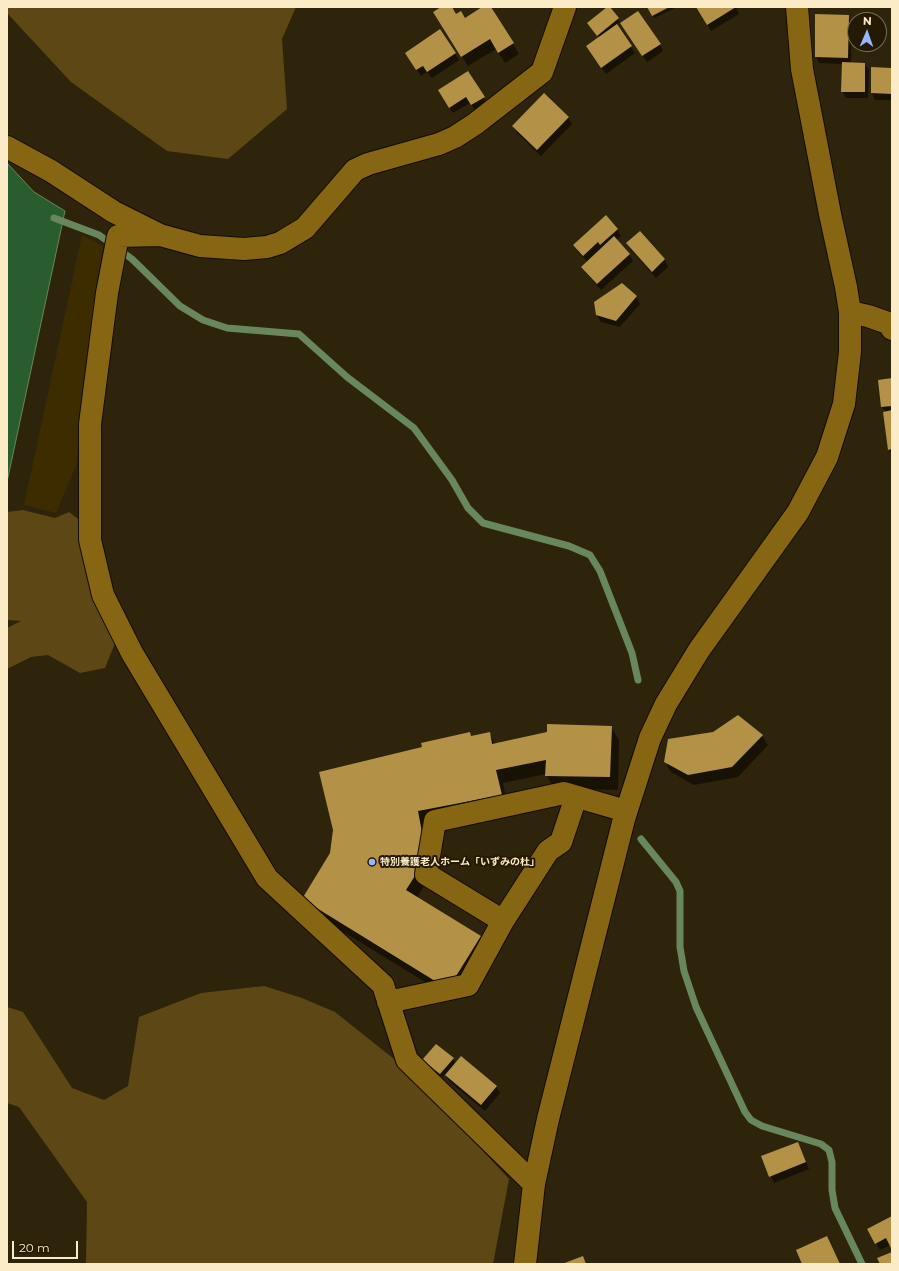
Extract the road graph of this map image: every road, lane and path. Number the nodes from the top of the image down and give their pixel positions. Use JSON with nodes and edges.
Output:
{"nodes":[{"id":1,"x":565,"y":7,"type":"edge"},
{"id":2,"x":797,"y":7,"type":"edge"},
{"id":3,"x":7,"y":147,"type":"edge"},
{"id":4,"x":160,"y":235,"type":"junction"},
{"id":5,"x":850,"y":312,"type":"junction"},
{"id":6,"x":892,"y":329,"type":"edge"},
{"id":7,"x":576,"y":797,"type":"junction"},
{"id":8,"x":626,"y":811,"type":"junction"},
{"id":9,"x":503,"y":921,"type":"junction"},
{"id":10,"x":388,"y":1002,"type":"junction"},
{"id":11,"x":534,"y":1184,"type":"junction"},
{"id":12,"x":525,"y":1264,"type":"edge"}],
"edges":[{"from":1,"to":4,"type":"street"},
{"from":2,"to":5,"type":"street"},
{"from":3,"to":4,"type":"street"},
{"from":4,"to":10,"type":"street"},
{"from":5,"to":6,"type":"street"},
{"from":5,"to":8,"type":"street"},
{"from":7,"to":8,"type":"street"},
{"from":7,"to":9,"type":"street"},
{"from":7,"to":9,"type":"street"},
{"from":8,"to":11,"type":"street"},
{"from":9,"to":10,"type":"street"},
{"from":10,"to":11,"type":"street"},
{"from":11,"to":12,"type":"street"}]}
